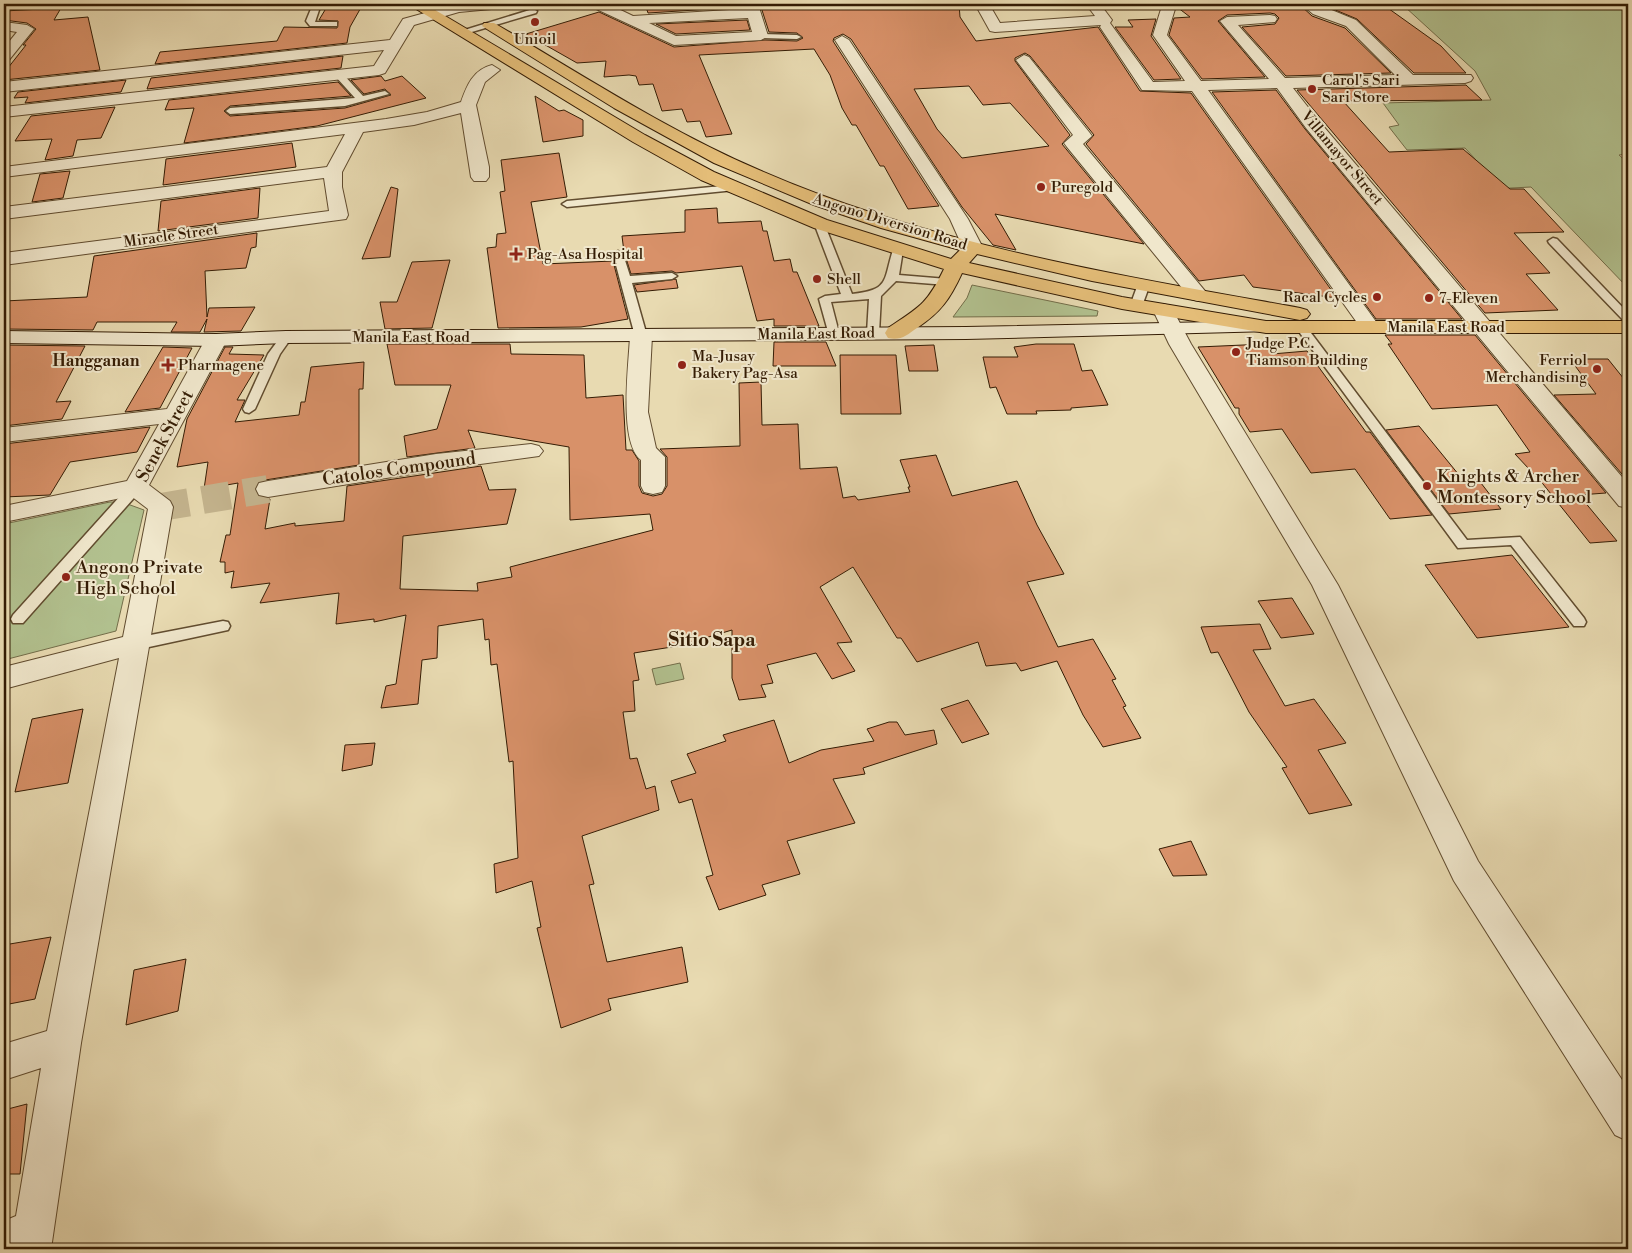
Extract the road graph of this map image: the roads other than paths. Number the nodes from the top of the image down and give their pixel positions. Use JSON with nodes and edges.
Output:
{"nodes":[{"id":1,"x":317,"y":4,"type":"edge"},
{"id":2,"x":414,"y":4,"type":"edge"},
{"id":3,"x":502,"y":4,"type":"edge"},
{"id":4,"x":597,"y":4,"type":"edge"},
{"id":5,"x":982,"y":4,"type":"edge"},
{"id":6,"x":1093,"y":4,"type":"edge"},
{"id":7,"x":1167,"y":4,"type":"edge"},
{"id":8,"x":1254,"y":4,"type":"edge"},
{"id":9,"x":1308,"y":4,"type":"edge"},
{"id":10,"x":454,"y":6,"type":"edge"},
{"id":11,"x":752,"y":8,"type":"edge"},
{"id":12,"x":1043,"y":10,"type":"dead end"},
{"id":13,"x":533,"y":11,"type":"dead end"},
{"id":14,"x":433,"y":15,"type":"junction"},
{"id":15,"x":631,"y":20,"type":"junction"},
{"id":16,"x":334,"y":24,"type":"dead end"},
{"id":17,"x":1052,"y":24,"type":"junction"},
{"id":18,"x":487,"y":25,"type":"junction"},
{"id":19,"x":4,"y":26,"type":"edge"},
{"id":20,"x":1107,"y":27,"type":"dead end"},
{"id":21,"x":462,"y":32,"type":"junction"},
{"id":22,"x":761,"y":36,"type":"junction"},
{"id":23,"x":797,"y":37,"type":"dead end"},
{"id":24,"x":842,"y":40,"type":"dead end"},
{"id":25,"x":395,"y":44,"type":"junction"},
{"id":26,"x":4,"y":57,"type":"edge"},
{"id":27,"x":1024,"y":60,"type":"dead end"},
{"id":28,"x":492,"y":70,"type":"dead end"},
{"id":29,"x":339,"y":75,"type":"junction"},
{"id":30,"x":1465,"y":78,"type":"dead end"},
{"id":31,"x":1408,"y":79,"type":"junction"},
{"id":32,"x":1282,"y":83,"type":"junction"},
{"id":33,"x":1197,"y":86,"type":"junction"},
{"id":34,"x":4,"y":87,"type":"edge"},
{"id":35,"x":385,"y":94,"type":"dead end"},
{"id":36,"x":360,"y":98,"type":"junction"},
{"id":37,"x":468,"y":105,"type":"junction"},
{"id":38,"x":230,"y":111,"type":"dead end"},
{"id":39,"x":4,"y":112,"type":"edge"},
{"id":40,"x":357,"y":127,"type":"junction"},
{"id":41,"x":4,"y":172,"type":"edge"},
{"id":42,"x":333,"y":172,"type":"junction"},
{"id":43,"x":756,"y":176,"type":"junction"},
{"id":44,"x":480,"y":177,"type":"dead end"},
{"id":45,"x":732,"y":188,"type":"junction"},
{"id":46,"x":568,"y":204,"type":"dead end"},
{"id":47,"x":4,"y":213,"type":"edge"},
{"id":48,"x":819,"y":223,"type":"junction"},
{"id":49,"x":1553,"y":241,"type":"dead end"},
{"id":50,"x":973,"y":248,"type":"junction"},
{"id":51,"x":898,"y":250,"type":"junction"},
{"id":52,"x":618,"y":254,"type":"dead end"},
{"id":53,"x":4,"y":259,"type":"edge"},
{"id":54,"x":951,"y":274,"type":"junction"},
{"id":55,"x":672,"y":276,"type":"dead end"},
{"id":56,"x":893,"y":278,"type":"junction"},
{"id":57,"x":624,"y":280,"type":"junction"},
{"id":58,"x":1144,"y":284,"type":"junction"},
{"id":59,"x":875,"y":295,"type":"junction"},
{"id":60,"x":1198,"y":295,"type":"junction"},
{"id":61,"x":847,"y":296,"type":"junction"},
{"id":62,"x":1136,"y":306,"type":"junction"},
{"id":63,"x":1167,"y":319,"type":"junction"},
{"id":64,"x":1628,"y":319,"type":"edge"},
{"id":65,"x":1266,"y":327,"type":"joint"},
{"id":66,"x":1301,"y":327,"type":"junction"},
{"id":67,"x":1370,"y":327,"type":"junction"},
{"id":68,"x":1628,"y":327,"type":"edge"},
{"id":69,"x":1485,"y":328,"type":"junction"},
{"id":70,"x":873,"y":333,"type":"junction"},
{"id":71,"x":896,"y":333,"type":"junction"},
{"id":72,"x":834,"y":334,"type":"junction"},
{"id":73,"x":641,"y":336,"type":"junction"},
{"id":74,"x":4,"y":337,"type":"edge"},
{"id":75,"x":286,"y":337,"type":"junction"},
{"id":76,"x":216,"y":340,"type":"junction"},
{"id":77,"x":250,"y":410,"type":"dead end"},
{"id":78,"x":175,"y":415,"type":"junction"},
{"id":79,"x":4,"y":434,"type":"edge"},
{"id":80,"x":531,"y":451,"type":"dead end"},
{"id":81,"x":653,"y":486,"type":"dead end"},
{"id":82,"x":136,"y":488,"type":"junction"},
{"id":83,"x":268,"y":489,"type":"tunnel mouth"},
{"id":84,"x":1628,"y":500,"type":"edge"},
{"id":85,"x":4,"y":514,"type":"edge"},
{"id":86,"x":18,"y":619,"type":"dead end"},
{"id":87,"x":1579,"y":622,"type":"dead end"},
{"id":88,"x":223,"y":626,"type":"dead end"},
{"id":89,"x":135,"y":644,"type":"junction"},
{"id":90,"x":4,"y":678,"type":"edge"},
{"id":91,"x":63,"y":1043,"type":"junction"},
{"id":92,"x":4,"y":1062,"type":"edge"},
{"id":93,"x":1628,"y":1122,"type":"edge"},
{"id":94,"x":23,"y":1240,"type":"edge"}],
"edges":[{"from":1,"to":16,"type":"lane"},
{"from":2,"to":14,"type":"main road","name":"Angono Diversion Road"},
{"from":3,"to":10,"type":"street"},
{"from":4,"to":15,"type":"street"},
{"from":5,"to":17,"type":"street"},
{"from":6,"to":17,"type":"street"},
{"from":7,"to":33,"type":"street"},
{"from":8,"to":32,"type":"street","name":"Villamayor Street"},
{"from":9,"to":31,"type":"street"},
{"from":10,"to":14,"type":"street"},
{"from":10,"to":18,"type":"main road","name":"Angono Diversion Road"},
{"from":11,"to":15,"type":"street"},
{"from":11,"to":22,"type":"street"},
{"from":12,"to":17,"type":"street"},
{"from":13,"to":18,"type":"lane"},
{"from":14,"to":21,"type":"main road","name":"Angono Diversion Road"},
{"from":14,"to":25,"type":"street"},
{"from":15,"to":22,"type":"street"},
{"from":18,"to":21,"type":"lane"},
{"from":18,"to":43,"type":"main road","name":"Angono Diversion Road"},
{"from":19,"to":26,"type":"street"},
{"from":20,"to":33,"type":"street"},
{"from":21,"to":45,"type":"main road","name":"Angono Diversion Road"},
{"from":22,"to":23,"type":"lane"},
{"from":24,"to":50,"type":"street"},
{"from":25,"to":29,"type":"street"},
{"from":25,"to":34,"type":"street"},
{"from":27,"to":60,"type":"street"},
{"from":28,"to":37,"type":"street"},
{"from":29,"to":36,"type":"lane"},
{"from":29,"to":39,"type":"street"},
{"from":30,"to":31,"type":"street"},
{"from":31,"to":32,"type":"street"},
{"from":32,"to":33,"type":"street"},
{"from":32,"to":69,"type":"street","name":"Villamayor Street"},
{"from":33,"to":67,"type":"street"},
{"from":35,"to":36,"type":"lane"},
{"from":36,"to":38,"type":"lane"},
{"from":37,"to":40,"type":"street"},
{"from":37,"to":44,"type":"street"},
{"from":40,"to":41,"type":"street"},
{"from":40,"to":42,"type":"street"},
{"from":42,"to":47,"type":"street"},
{"from":42,"to":53,"type":"street","name":"Miracle Street"},
{"from":43,"to":45,"type":"main road"},
{"from":43,"to":50,"type":"main road","name":"Angono Diversion Road"},
{"from":45,"to":46,"type":"lane"},
{"from":45,"to":48,"type":"main road","name":"Angono Diversion Road"},
{"from":48,"to":51,"type":"main road","name":"Angono Diversion Road"},
{"from":48,"to":61,"type":"lane"},
{"from":49,"to":64,"type":"lane"},
{"from":50,"to":54,"type":"main road"},
{"from":50,"to":58,"type":"main road","name":"Angono Diversion Road"},
{"from":51,"to":54,"type":"main road","name":"Angono Diversion Road"},
{"from":51,"to":56,"type":"lane"},
{"from":52,"to":57,"type":"lane"},
{"from":54,"to":56,"type":"lane"},
{"from":54,"to":62,"type":"main road","name":"Angono Diversion Road"},
{"from":54,"to":71,"type":"main road"},
{"from":55,"to":57,"type":"lane"},
{"from":56,"to":59,"type":"lane"},
{"from":57,"to":73,"type":"lane"},
{"from":58,"to":60,"type":"main road","name":"Angono Diversion Road"},
{"from":58,"to":62,"type":"lane"},
{"from":59,"to":61,"type":"lane"},
{"from":59,"to":70,"type":"lane"},
{"from":60,"to":67,"type":"main road","name":"Angono Diversion Road"},
{"from":61,"to":72,"type":"lane"},
{"from":62,"to":63,"type":"main road","name":"Angono Diversion Road"},
{"from":63,"to":65,"type":"street","name":"Manila East Road"},
{"from":63,"to":71,"type":"street","name":"Manila East Road"},
{"from":63,"to":93,"type":"street"},
{"from":65,"to":66,"type":"main road","name":"Manila East Road"},
{"from":66,"to":67,"type":"main road","name":"Manila East Road"},
{"from":66,"to":87,"type":"lane"},
{"from":67,"to":69,"type":"main road","name":"Manila East Road"},
{"from":68,"to":69,"type":"main road","name":"Manila East Road"},
{"from":69,"to":84,"type":"street","name":"Villamayor Street"},
{"from":70,"to":71,"type":"street","name":"Manila East Road"},
{"from":70,"to":72,"type":"street","name":"Manila East Road"},
{"from":72,"to":73,"type":"street","name":"Manila East Road"},
{"from":73,"to":75,"type":"street","name":"Manila East Road"},
{"from":73,"to":81,"type":"street"},
{"from":74,"to":76,"type":"street","name":"Manila East Road"},
{"from":75,"to":76,"type":"street","name":"Manila East Road"},
{"from":75,"to":77,"type":"lane"},
{"from":76,"to":78,"type":"street","name":"Senek Street"},
{"from":78,"to":79,"type":"street"},
{"from":78,"to":82,"type":"street","name":"Senek Street"},
{"from":80,"to":83,"type":"street","name":"Catolos Compound"},
{"from":82,"to":85,"type":"street"},
{"from":82,"to":86,"type":"lane"},
{"from":82,"to":89,"type":"street","name":"Senek Street"},
{"from":88,"to":89,"type":"lane"},
{"from":89,"to":90,"type":"street"},
{"from":89,"to":91,"type":"street"},
{"from":91,"to":92,"type":"street"},
{"from":91,"to":94,"type":"street"}]}
